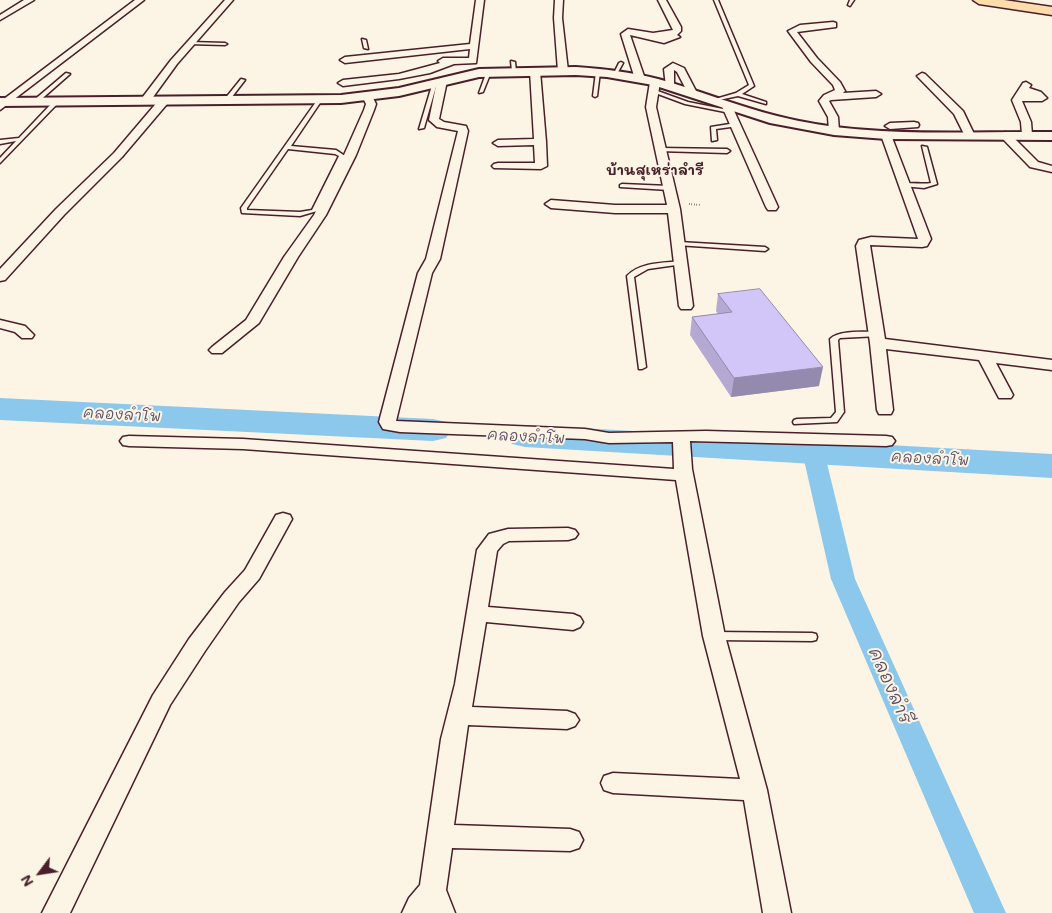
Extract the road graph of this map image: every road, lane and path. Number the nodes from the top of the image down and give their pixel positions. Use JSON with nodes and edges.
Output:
{"nodes":[{"id":1,"x":30,"y":0,"type":"edge"},
{"id":2,"x":140,"y":0,"type":"edge"},
{"id":3,"x":229,"y":0,"type":"edge"},
{"id":4,"x":480,"y":0,"type":"edge"},
{"id":5,"x":558,"y":0,"type":"edge"},
{"id":6,"x":662,"y":0,"type":"edge"},
{"id":7,"x":716,"y":0,"type":"edge"},
{"id":8,"x":852,"y":0,"type":"edge"},
{"id":9,"x":979,"y":0,"type":"edge"},
{"id":10,"x":1008,"y":0,"type":"edge"},
{"id":11,"x":850,"y":5,"type":"dead end"},
{"id":12,"x":0,"y":6,"type":"edge"},
{"id":13,"x":20,"y":6,"type":"junction"},
{"id":14,"x":1052,"y":7,"type":"edge"},
{"id":15,"x":1052,"y":11,"type":"edge"},
{"id":16,"x":0,"y":18,"type":"edge"},
{"id":17,"x":646,"y":24,"type":"dead end"},
{"id":18,"x":833,"y":25,"type":"dead end"},
{"id":19,"x":654,"y":36,"type":"junction"},
{"id":20,"x":668,"y":37,"type":"junction"},
{"id":21,"x":474,"y":41,"type":"junction"},
{"id":22,"x":190,"y":44,"type":"junction"},
{"id":23,"x":225,"y":44,"type":"dead end"},
{"id":24,"x":362,"y":46,"type":"dead end"},
{"id":25,"x":345,"y":60,"type":"dead end"},
{"id":26,"x":453,"y":61,"type":"junction"},
{"id":27,"x":473,"y":61,"type":"junction"},
{"id":28,"x":673,"y":66,"type":"junction"},
{"id":29,"x":363,"y":67,"type":"dead end"},
{"id":30,"x":535,"y":71,"type":"junction"},
{"id":31,"x":563,"y":71,"type":"junction"},
{"id":32,"x":598,"y":72,"type":"junction"},
{"id":33,"x":484,"y":73,"type":"junction"},
{"id":34,"x":68,"y":74,"type":"dead end"},
{"id":35,"x":922,"y":76,"type":"dead end"},
{"id":36,"x":640,"y":79,"type":"junction"},
{"id":37,"x":243,"y":80,"type":"dead end"},
{"id":38,"x":438,"y":82,"type":"junction"},
{"id":39,"x":343,"y":83,"type":"dead end"},
{"id":40,"x":669,"y":85,"type":"junction"},
{"id":41,"x":653,"y":86,"type":"junction"},
{"id":42,"x":1022,"y":91,"type":"dead end"},
{"id":43,"x":481,"y":92,"type":"dead end"},
{"id":44,"x":692,"y":93,"type":"junction"},
{"id":45,"x":738,"y":94,"type":"junction"},
{"id":46,"x":876,"y":94,"type":"dead end"},
{"id":47,"x":595,"y":96,"type":"dead end"},
{"id":48,"x":828,"y":97,"type":"junction"},
{"id":49,"x":368,"y":98,"type":"junction"},
{"id":50,"x":320,"y":100,"type":"junction"},
{"id":51,"x":226,"y":101,"type":"junction"},
{"id":52,"x":35,"y":102,"type":"junction"},
{"id":53,"x":144,"y":102,"type":"junction"},
{"id":54,"x":163,"y":102,"type":"junction"},
{"id":55,"x":55,"y":103,"type":"junction"},
{"id":56,"x":764,"y":103,"type":"dead end"},
{"id":57,"x":2,"y":104,"type":"edge"},
{"id":58,"x":723,"y":105,"type":"junction"},
{"id":59,"x":1014,"y":114,"type":"dead end"},
{"id":60,"x":736,"y":125,"type":"junction"},
{"id":61,"x":914,"y":125,"type":"dead end"},
{"id":62,"x":421,"y":128,"type":"dead end"},
{"id":63,"x":887,"y":129,"type":"junction"},
{"id":64,"x":834,"y":131,"type":"junction"},
{"id":65,"x":1017,"y":135,"type":"junction"},
{"id":66,"x":970,"y":136,"type":"junction"},
{"id":67,"x":1052,"y":136,"type":"edge"},
{"id":68,"x":21,"y":139,"type":"junction"},
{"id":69,"x":714,"y":140,"type":"dead end"},
{"id":70,"x":0,"y":142,"type":"edge"},
{"id":71,"x":541,"y":142,"type":"junction"},
{"id":72,"x":498,"y":143,"type":"dead end"},
{"id":73,"x":287,"y":147,"type":"junction"},
{"id":74,"x":924,"y":147,"type":"dead end"},
{"id":75,"x":660,"y":150,"type":"junction"},
{"id":76,"x":727,"y":151,"type":"dead end"},
{"id":77,"x":0,"y":161,"type":"edge"},
{"id":78,"x":498,"y":166,"type":"dead end"},
{"id":79,"x":1052,"y":169,"type":"edge"},
{"id":80,"x":904,"y":185,"type":"junction"},
{"id":81,"x":622,"y":186,"type":"dead end"},
{"id":82,"x":669,"y":188,"type":"junction"},
{"id":83,"x":551,"y":204,"type":"dead end"},
{"id":84,"x":772,"y":207,"type":"dead end"},
{"id":85,"x":674,"y":209,"type":"junction"},
{"id":86,"x":679,"y":244,"type":"junction"},
{"id":87,"x":765,"y":249,"type":"dead end"},
{"id":88,"x":681,"y":262,"type":"junction"},
{"id":89,"x":0,"y":278,"type":"edge"},
{"id":90,"x":686,"y":306,"type":"dead end"},
{"id":91,"x":0,"y":324,"type":"edge"},
{"id":92,"x":27,"y":335,"type":"dead end"},
{"id":93,"x":877,"y":338,"type":"junction"},
{"id":94,"x":217,"y":350,"type":"dead end"},
{"id":95,"x":985,"y":357,"type":"junction"},
{"id":96,"x":1052,"y":365,"type":"edge"},
{"id":97,"x":642,"y":367,"type":"dead end"},
{"id":98,"x":1005,"y":395,"type":"dead end"},
{"id":99,"x":885,"y":410,"type":"dead end"},
{"id":100,"x":797,"y":422,"type":"dead end"},
{"id":101,"x":680,"y":438,"type":"junction"},
{"id":102,"x":129,"y":441,"type":"dead end"},
{"id":103,"x":886,"y":442,"type":"dead end"},
{"id":104,"x":684,"y":472,"type":"junction"},
{"id":105,"x":283,"y":519,"type":"dead end"},
{"id":106,"x":568,"y":534,"type":"dead end"},
{"id":107,"x":477,"y":614,"type":"junction"},
{"id":108,"x":573,"y":622,"type":"dead end"},
{"id":109,"x":714,"y":636,"type":"junction"},
{"id":110,"x":812,"y":637,"type":"dead end"},
{"id":111,"x":458,"y":716,"type":"junction"},
{"id":112,"x":567,"y":720,"type":"dead end"},
{"id":113,"x":614,"y":783,"type":"dead end"},
{"id":114,"x":755,"y":790,"type":"junction"},
{"id":115,"x":441,"y":836,"type":"junction"},
{"id":116,"x":570,"y":840,"type":"dead end"},
{"id":117,"x":437,"y":902,"type":"edge"},
{"id":118,"x":56,"y":913,"type":"edge"},
{"id":119,"x":416,"y":913,"type":"edge"},
{"id":120,"x":777,"y":913,"type":"edge"}],
"edges":[{"from":1,"to":13,"type":"street"},
{"from":2,"to":57,"type":"street"},
{"from":3,"to":22,"type":"street"},
{"from":4,"to":21,"type":"street"},
{"from":5,"to":31,"type":"street"},
{"from":6,"to":20,"type":"street"},
{"from":7,"to":45,"type":"lane"},
{"from":8,"to":11,"type":"lane"},
{"from":9,"to":15,"type":"main road"},
{"from":10,"to":14,"type":"main road"},
{"from":12,"to":13,"type":"street"},
{"from":13,"to":16,"type":"street"},
{"from":17,"to":19,"type":"street"},
{"from":18,"to":48,"type":"street"},
{"from":19,"to":20,"type":"street"},
{"from":19,"to":36,"type":"street"},
{"from":20,"to":28,"type":"street"},
{"from":21,"to":24,"type":"street"},
{"from":21,"to":25,"type":"street"},
{"from":21,"to":27,"type":"street"},
{"from":22,"to":23,"type":"lane"},
{"from":22,"to":53,"type":"street"},
{"from":26,"to":27,"type":"street"},
{"from":26,"to":29,"type":"street"},
{"from":26,"to":39,"type":"street"},
{"from":27,"to":33,"type":"street"},
{"from":28,"to":40,"type":"street"},
{"from":28,"to":44,"type":"street"},
{"from":30,"to":31,"type":"street"},
{"from":30,"to":33,"type":"street"},
{"from":30,"to":71,"type":"street"},
{"from":31,"to":32,"type":"street"},
{"from":32,"to":36,"type":"street"},
{"from":32,"to":47,"type":"lane"},
{"from":33,"to":38,"type":"street"},
{"from":33,"to":43,"type":"lane"},
{"from":34,"to":52,"type":"lane"},
{"from":35,"to":66,"type":"street"},
{"from":36,"to":41,"type":"street"},
{"from":37,"to":51,"type":"lane"},
{"from":38,"to":49,"type":"street"},
{"from":38,"to":62,"type":"lane"},
{"from":38,"to":101,"type":"street"},
{"from":40,"to":41,"type":"street"},
{"from":40,"to":44,"type":"street"},
{"from":41,"to":58,"type":"lane"},
{"from":41,"to":75,"type":"street"},
{"from":42,"to":65,"type":"street"},
{"from":44,"to":58,"type":"street"},
{"from":45,"to":56,"type":"lane"},
{"from":45,"to":58,"type":"lane"},
{"from":46,"to":48,"type":"street"},
{"from":48,"to":64,"type":"street"},
{"from":49,"to":50,"type":"street"},
{"from":49,"to":94,"type":"street"},
{"from":50,"to":51,"type":"street"},
{"from":50,"to":73,"type":"lane"},
{"from":51,"to":54,"type":"street"},
{"from":52,"to":55,"type":"street"},
{"from":52,"to":57,"type":"street"},
{"from":53,"to":54,"type":"street"},
{"from":53,"to":55,"type":"street"},
{"from":54,"to":89,"type":"street"},
{"from":55,"to":68,"type":"lane"},
{"from":58,"to":60,"type":"street"},
{"from":58,"to":64,"type":"street"},
{"from":59,"to":65,"type":"street"},
{"from":60,"to":69,"type":"lane"},
{"from":60,"to":84,"type":"street"},
{"from":61,"to":63,"type":"street"},
{"from":63,"to":64,"type":"street"},
{"from":63,"to":66,"type":"street"},
{"from":63,"to":80,"type":"street"},
{"from":65,"to":66,"type":"street"},
{"from":65,"to":67,"type":"street"},
{"from":65,"to":79,"type":"street"},
{"from":68,"to":70,"type":"lane"},
{"from":68,"to":77,"type":"lane"},
{"from":71,"to":72,"type":"street"},
{"from":71,"to":78,"type":"street"},
{"from":73,"to":73,"type":"lane"},
{"from":74,"to":80,"type":"lane"},
{"from":75,"to":76,"type":"lane"},
{"from":75,"to":82,"type":"street"},
{"from":80,"to":93,"type":"street"},
{"from":81,"to":82,"type":"lane"},
{"from":82,"to":85,"type":"street"},
{"from":83,"to":85,"type":"street"},
{"from":85,"to":86,"type":"street"},
{"from":86,"to":87,"type":"lane"},
{"from":86,"to":88,"type":"street"},
{"from":88,"to":90,"type":"street"},
{"from":88,"to":97,"type":"lane"},
{"from":91,"to":92,"type":"street"},
{"from":93,"to":95,"type":"street"},
{"from":93,"to":99,"type":"street"},
{"from":93,"to":100,"type":"lane"},
{"from":95,"to":96,"type":"street"},
{"from":95,"to":98,"type":"street"},
{"from":101,"to":103,"type":"street"},
{"from":101,"to":104,"type":"street"},
{"from":102,"to":104,"type":"street"},
{"from":104,"to":109,"type":"street"},
{"from":105,"to":118,"type":"street"},
{"from":106,"to":107,"type":"street"},
{"from":107,"to":108,"type":"street"},
{"from":107,"to":111,"type":"street"},
{"from":109,"to":110,"type":"lane"},
{"from":109,"to":114,"type":"street"},
{"from":111,"to":112,"type":"street"},
{"from":111,"to":115,"type":"street"},
{"from":113,"to":114,"type":"street"},
{"from":114,"to":120,"type":"street"},
{"from":115,"to":116,"type":"street"},
{"from":115,"to":117,"type":"street"},
{"from":117,"to":119,"type":"street"}]}
